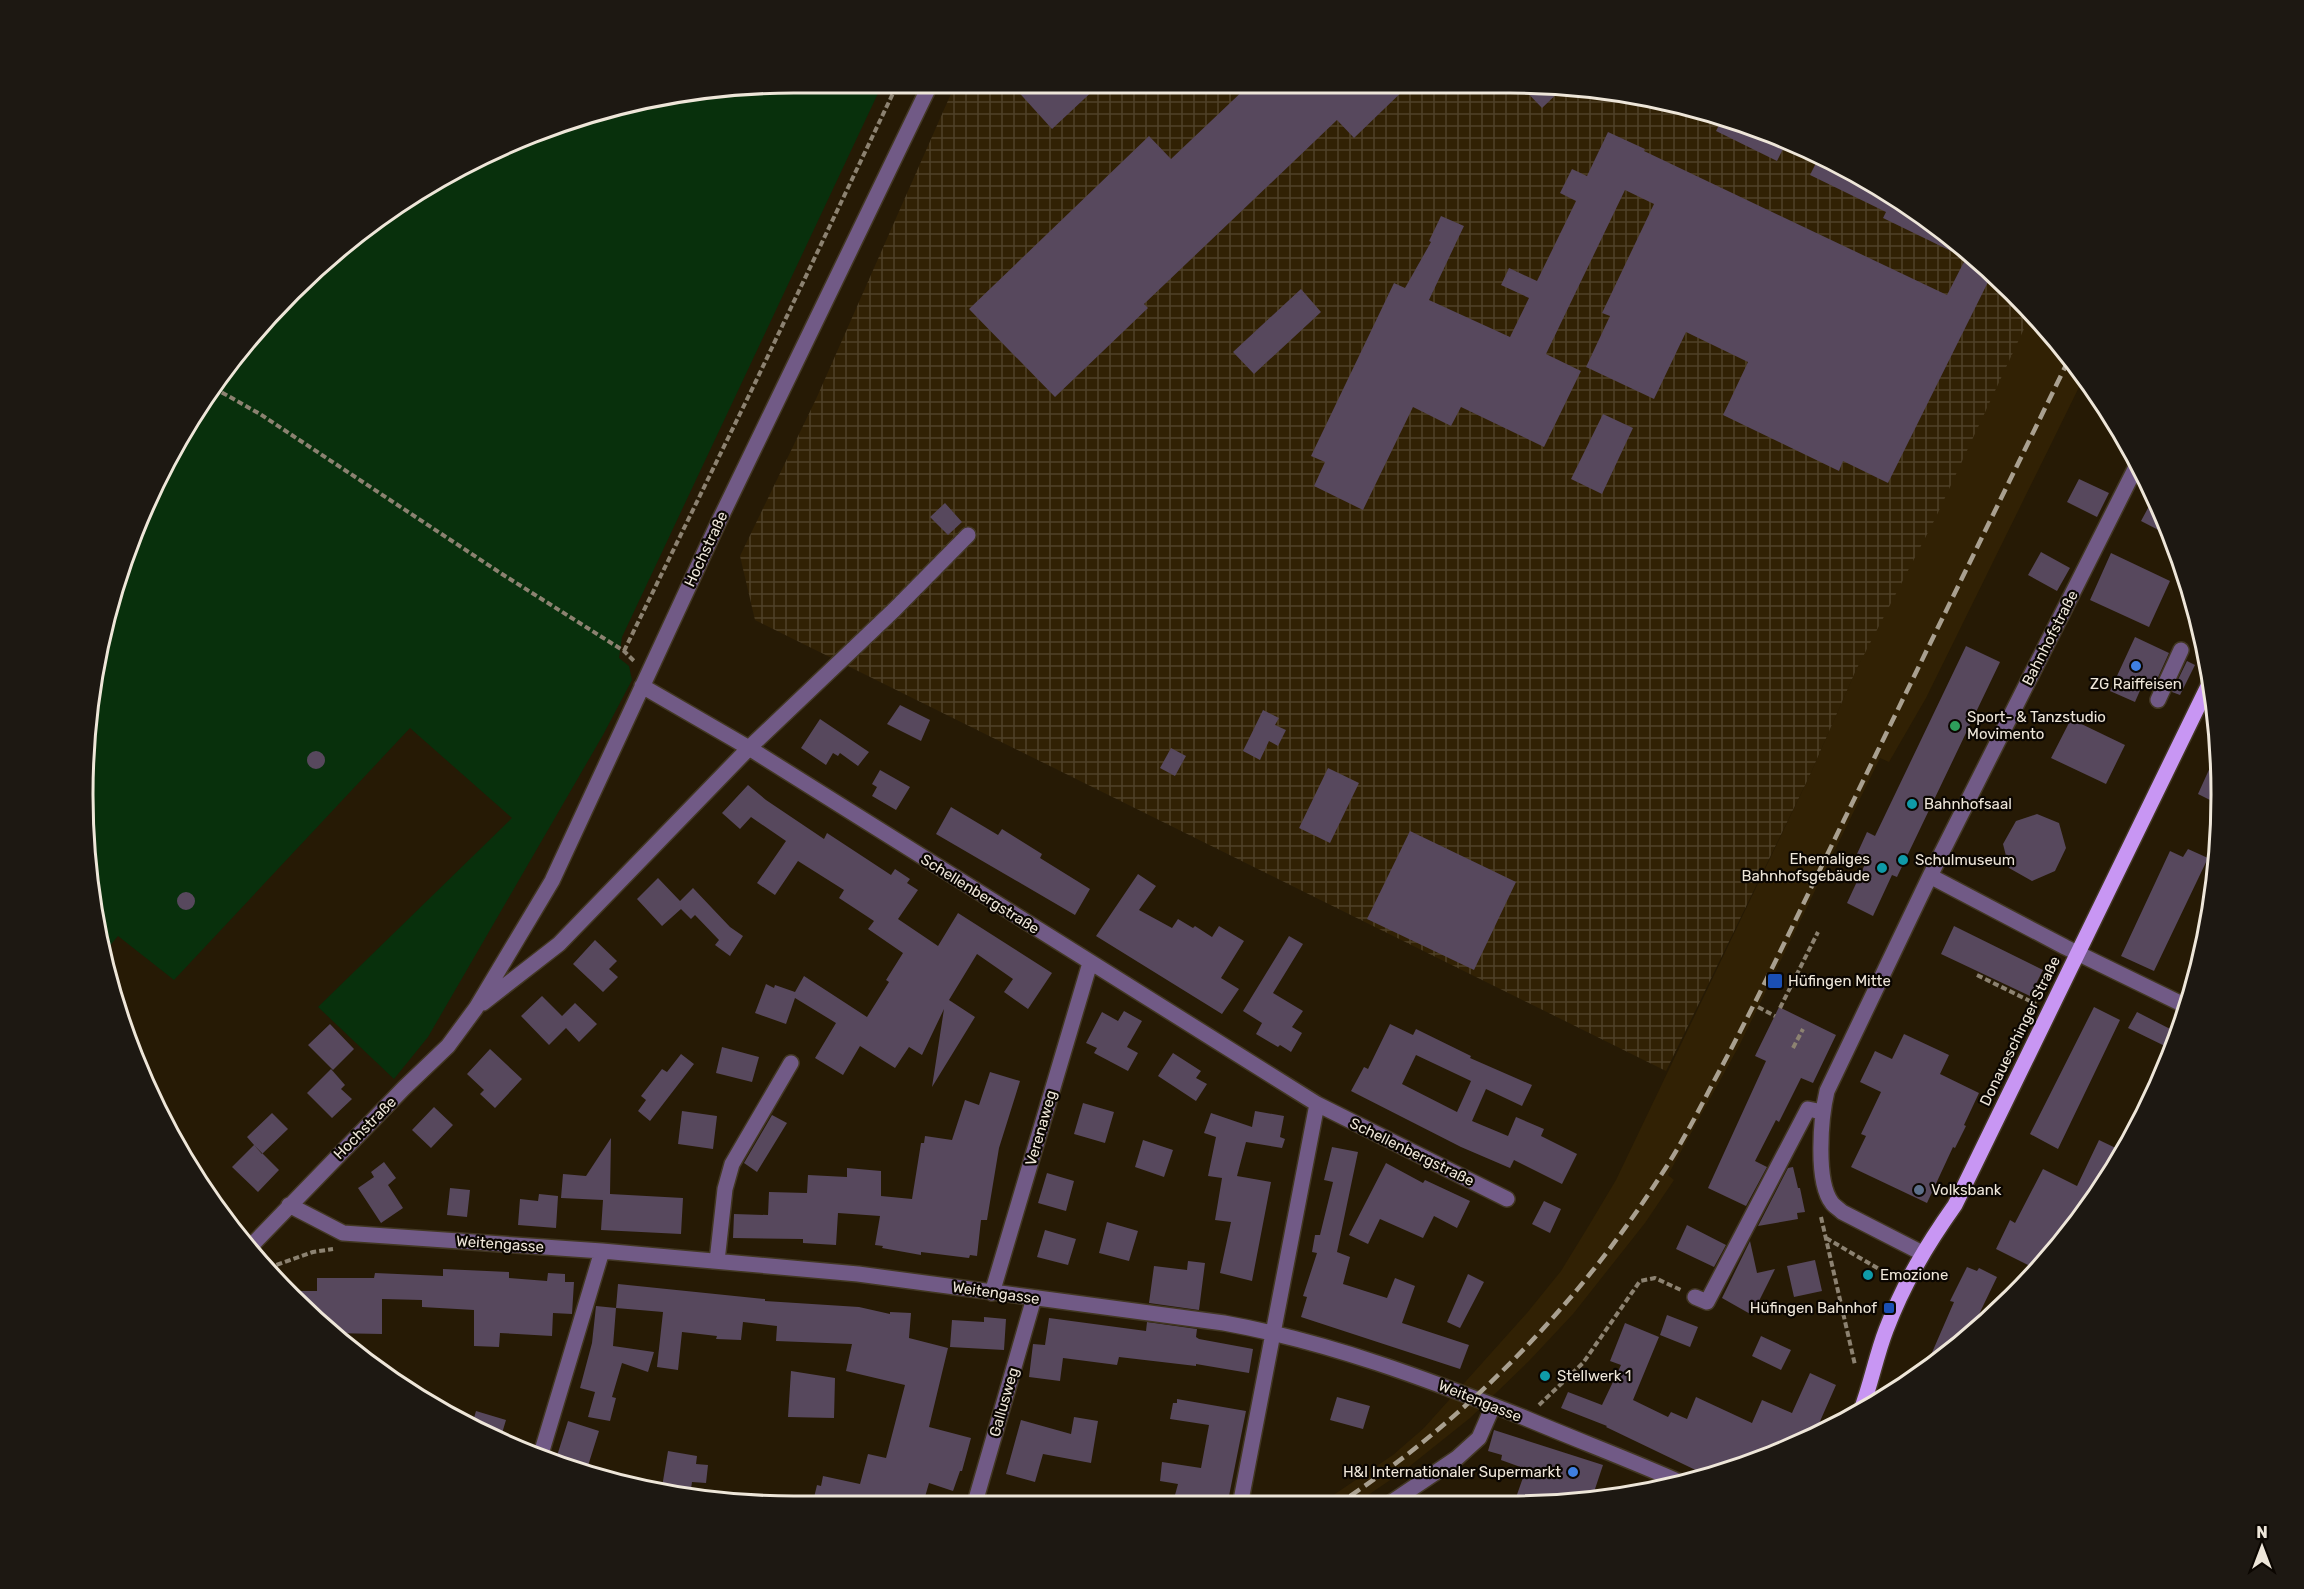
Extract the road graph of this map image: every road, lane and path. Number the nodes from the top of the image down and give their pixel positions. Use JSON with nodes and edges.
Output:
{"nodes":[{"id":1,"x":893,"y":93,"type":"edge"},
{"id":2,"x":926,"y":93,"type":"edge"},
{"id":3,"x":220,"y":392,"type":"edge"},
{"id":4,"x":2133,"y":473,"type":"edge"},
{"id":5,"x":968,"y":536,"type":"dead end"},
{"id":6,"x":2181,"y":650,"type":"dead end"},
{"id":7,"x":624,"y":651,"type":"junction"},
{"id":8,"x":645,"y":680,"type":"junction"},
{"id":9,"x":2204,"y":695,"type":"edge"},
{"id":10,"x":2158,"y":700,"type":"dead end"},
{"id":11,"x":749,"y":748,"type":"junction"},
{"id":12,"x":1930,"y":876,"type":"junction"},
{"id":13,"x":1818,"y":932,"type":"dead end"},
{"id":14,"x":2078,"y":953,"type":"junction"},
{"id":15,"x":1090,"y":963,"type":"junction"},
{"id":16,"x":1977,"y":975,"type":"dead end"},
{"id":17,"x":2179,"y":1003,"type":"edge"},
{"id":18,"x":1758,"y":1007,"type":"dead end"},
{"id":19,"x":476,"y":1008,"type":"junction"},
{"id":20,"x":1780,"y":1008,"type":"dead end"},
{"id":21,"x":2050,"y":1011,"type":"junction"},
{"id":22,"x":1775,"y":1016,"type":"dead end"},
{"id":23,"x":1803,"y":1029,"type":"dead end"},
{"id":24,"x":1793,"y":1048,"type":"dead end"},
{"id":25,"x":791,"y":1063,"type":"dead end"},
{"id":26,"x":1317,"y":1104,"type":"junction"},
{"id":27,"x":1822,"y":1112,"type":"junction"},
{"id":28,"x":1829,"y":1198,"type":"junction"},
{"id":29,"x":1507,"y":1199,"type":"dead end"},
{"id":30,"x":289,"y":1205,"type":"junction"},
{"id":31,"x":354,"y":1234,"type":"junction"},
{"id":32,"x":1825,"y":1238,"type":"junction"},
{"id":33,"x":255,"y":1242,"type":"edge"},
{"id":34,"x":602,"y":1251,"type":"junction"},
{"id":35,"x":1922,"y":1253,"type":"junction"},
{"id":36,"x":717,"y":1262,"type":"junction"},
{"id":37,"x":275,"y":1266,"type":"edge"},
{"id":38,"x":1884,"y":1272,"type":"dead end"},
{"id":39,"x":992,"y":1293,"type":"junction"},
{"id":40,"x":1695,"y":1297,"type":"joint"},
{"id":41,"x":1034,"y":1298,"type":"junction"},
{"id":42,"x":1274,"y":1332,"type":"junction"},
{"id":43,"x":1873,"y":1372,"type":"junction"},
{"id":44,"x":1869,"y":1396,"type":"edge"},
{"id":45,"x":1493,"y":1406,"type":"junction"},
{"id":46,"x":1525,"y":1419,"type":"junction"},
{"id":47,"x":542,"y":1449,"type":"edge"},
{"id":48,"x":1669,"y":1477,"type":"edge"},
{"id":49,"x":1242,"y":1495,"type":"dead end"},
{"id":50,"x":977,"y":1496,"type":"edge"},
{"id":51,"x":1401,"y":1496,"type":"edge"}],
"edges":[{"from":1,"to":7,"type":"path"},
{"from":2,"to":8,"type":"street","name":"Hochstraße"},
{"from":3,"to":7,"type":"path"},
{"from":4,"to":12,"type":"street","name":"Bahnhofstraße"},
{"from":5,"to":11,"type":"street","name":"Hochstraße"},
{"from":6,"to":10,"type":"street"},
{"from":7,"to":8,"type":"path"},
{"from":8,"to":11,"type":"street","name":"Schellenbergstraße"},
{"from":8,"to":19,"type":"street","name":"Hochstraße"},
{"from":9,"to":14,"type":"main road","name":"Donaueschinger Straße"},
{"from":11,"to":15,"type":"street","name":"Schellenbergstraße"},
{"from":11,"to":19,"type":"street","name":"Hochstraße"},
{"from":12,"to":14,"type":"street"},
{"from":12,"to":27,"type":"street","name":"Bahnhofstraße"},
{"from":13,"to":20,"type":"path"},
{"from":14,"to":17,"type":"street"},
{"from":14,"to":21,"type":"main road","name":"Donaueschinger Straße"},
{"from":15,"to":26,"type":"street","name":"Schellenbergstraße"},
{"from":15,"to":39,"type":"street","name":"Verenaweg"},
{"from":16,"to":21,"type":"path"},
{"from":18,"to":22,"type":"path"},
{"from":19,"to":30,"type":"street","name":"Hochstraße"},
{"from":21,"to":35,"type":"main road","name":"Donaueschinger Straße"},
{"from":23,"to":24,"type":"path"},
{"from":25,"to":36,"type":"street"},
{"from":26,"to":29,"type":"street","name":"Schellenbergstraße"},
{"from":26,"to":42,"type":"street"},
{"from":27,"to":28,"type":"street","name":"Bahnhofstraße"},
{"from":27,"to":40,"type":"street"},
{"from":28,"to":32,"type":"path"},
{"from":28,"to":35,"type":"street"},
{"from":30,"to":31,"type":"street","name":"Weitengasse"},
{"from":30,"to":33,"type":"street","name":"Hochstraße"},
{"from":31,"to":34,"type":"street","name":"Weitengasse"},
{"from":31,"to":37,"type":"path"},
{"from":32,"to":38,"type":"path"},
{"from":32,"to":43,"type":"path"},
{"from":34,"to":36,"type":"street","name":"Weitengasse"},
{"from":34,"to":47,"type":"street"},
{"from":35,"to":43,"type":"main road","name":"Donaueschinger Straße"},
{"from":36,"to":39,"type":"street","name":"Weitengasse"},
{"from":39,"to":41,"type":"street","name":"Weitengasse"},
{"from":40,"to":46,"type":"path"},
{"from":41,"to":42,"type":"street","name":"Weitengasse"},
{"from":41,"to":50,"type":"street","name":"Gallusweg"},
{"from":42,"to":45,"type":"street","name":"Weitengasse"},
{"from":42,"to":49,"type":"street"},
{"from":43,"to":44,"type":"main road","name":"Donaueschinger Straße"},
{"from":45,"to":46,"type":"street","name":"Weitengasse"},
{"from":45,"to":51,"type":"street"},
{"from":46,"to":48,"type":"street","name":"Weitengasse"}]}
